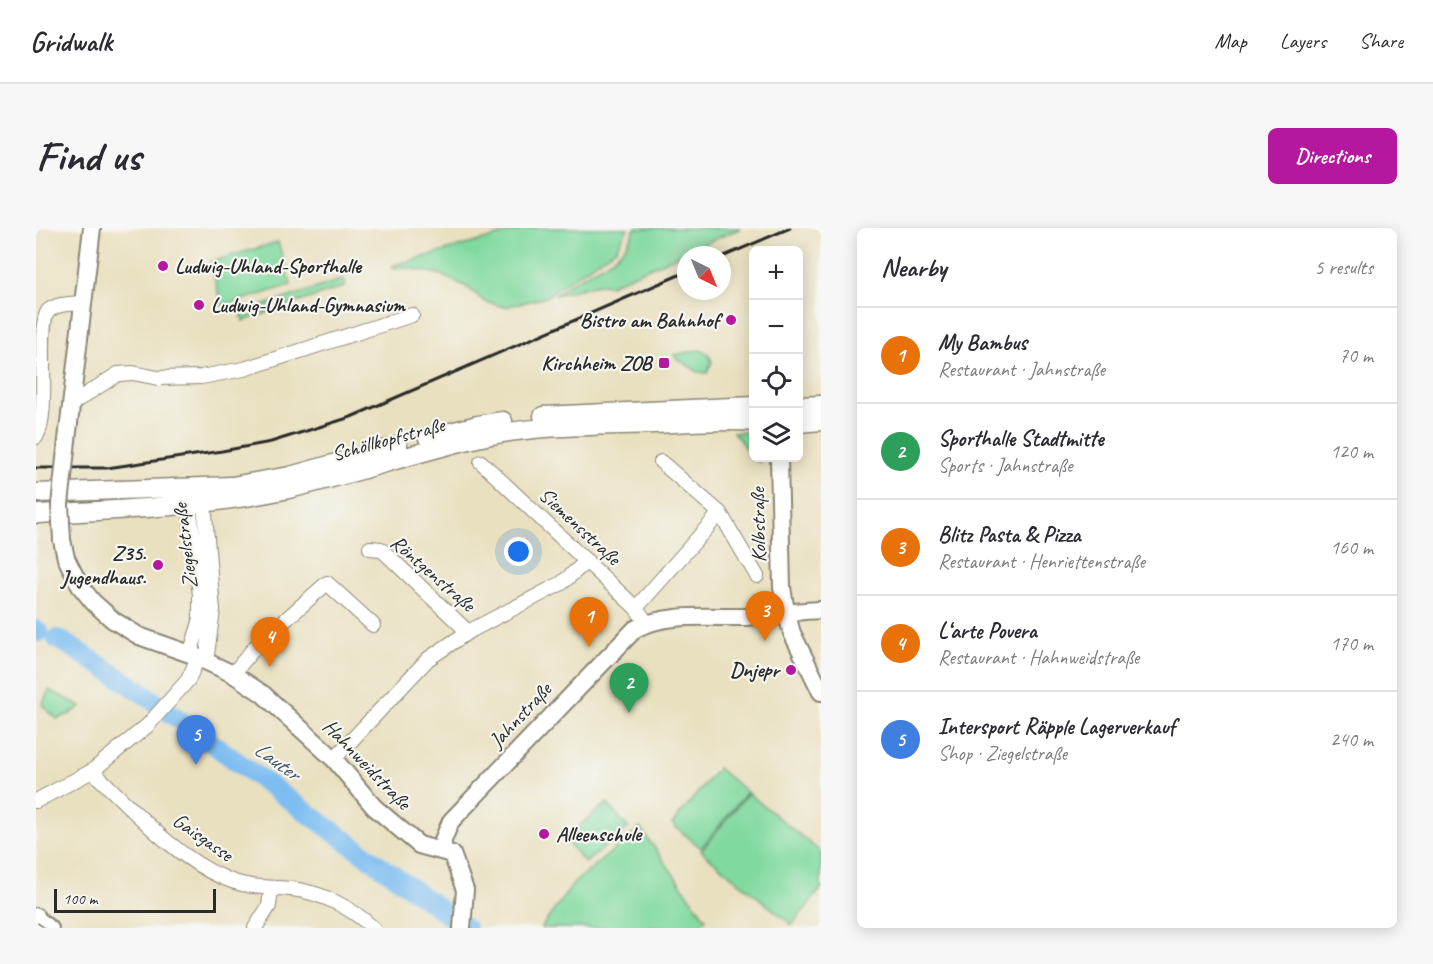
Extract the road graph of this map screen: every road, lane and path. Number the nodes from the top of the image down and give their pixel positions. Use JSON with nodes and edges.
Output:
{"nodes":[{"id":1,"x":92,"y":228,"type":"edge"},
{"id":2,"x":83,"y":303,"type":"junction"},
{"id":3,"x":411,"y":315,"type":"dead end"},
{"id":4,"x":71,"y":404,"type":"junction"},
{"id":5,"x":821,"y":405,"type":"edge"},
{"id":6,"x":749,"y":406,"type":"edge"},
{"id":7,"x":803,"y":406,"type":"edge"},
{"id":8,"x":821,"y":421,"type":"edge"},
{"id":9,"x":749,"y":422,"type":"edge"},
{"id":10,"x":803,"y":423,"type":"edge"},
{"id":11,"x":36,"y":437,"type":"edge"},
{"id":12,"x":481,"y":462,"type":"dead end"},
{"id":13,"x":661,"y":462,"type":"dead end"},
{"id":14,"x":779,"y":462,"type":"edge"},
{"id":15,"x":36,"y":493,"type":"edge"},
{"id":16,"x":197,"y":499,"type":"junction"},
{"id":17,"x":720,"y":513,"type":"junction"},
{"id":18,"x":36,"y":514,"type":"edge"},
{"id":19,"x":370,"y":548,"type":"dead end"},
{"id":20,"x":587,"y":561,"type":"junction"},
{"id":21,"x":757,"y":576,"type":"dead end"},
{"id":22,"x":636,"y":608,"type":"junction"},
{"id":23,"x":821,"y":610,"type":"edge"},
{"id":24,"x":786,"y":612,"type":"junction"},
{"id":25,"x":647,"y":623,"type":"junction"},
{"id":26,"x":373,"y":625,"type":"dead end"},
{"id":27,"x":468,"y":632,"type":"junction"},
{"id":28,"x":198,"y":658,"type":"junction"},
{"id":29,"x":233,"y":674,"type":"junction"},
{"id":30,"x":821,"y":692,"type":"edge"},
{"id":31,"x":334,"y":759,"type":"junction"},
{"id":32,"x":92,"y":771,"type":"junction"},
{"id":33,"x":36,"y":801,"type":"edge"},
{"id":34,"x":443,"y":851,"type":"junction"},
{"id":35,"x":271,"y":889,"type":"junction"},
{"id":36,"x":36,"y":915,"type":"edge"},
{"id":37,"x":463,"y":922,"type":"edge"},
{"id":38,"x":53,"y":928,"type":"edge"},
{"id":39,"x":255,"y":928,"type":"edge"},
{"id":40,"x":374,"y":928,"type":"edge"}],
"edges":[{"from":1,"to":2,"type":"street","name":"Hahnweidstraße"},
{"from":2,"to":4,"type":"street","name":"Hahnweidstraße"},
{"from":2,"to":11,"type":"street"},
{"from":3,"to":4,"type":"street"},
{"from":4,"to":28,"type":"street","name":"Hahnweidstraße","bridge":true},
{"from":5,"to":7,"type":"main road"},
{"from":6,"to":16,"type":"main road","name":"Schöllkopfstraße"},
{"from":8,"to":10,"type":"main road"},
{"from":9,"to":16,"type":"main road","name":"Schöllkopfstraße"},
{"from":12,"to":20,"type":"street","name":"Siemensstraße"},
{"from":13,"to":17,"type":"street"},
{"from":14,"to":24,"type":"street","name":"Kolbstraße"},
{"from":15,"to":16,"type":"main road","name":"Schöllkopfstraße"},
{"from":16,"to":18,"type":"main road","name":"Schöllkopfstraße"},
{"from":16,"to":28,"type":"street","name":"Ziegelstraße"},
{"from":17,"to":21,"type":"street"},
{"from":17,"to":22,"type":"street"},
{"from":19,"to":27,"type":"street","name":"Röntgenstraße"},
{"from":20,"to":22,"type":"street","name":"Siemensstraße"},
{"from":20,"to":27,"type":"street","name":"Röntgenstraße"},
{"from":22,"to":25,"type":"street","name":"Siemensstraße"},
{"from":23,"to":24,"type":"street"},
{"from":24,"to":25,"type":"street"},
{"from":24,"to":30,"type":"street","name":"Kolbstraße"},
{"from":25,"to":34,"type":"street","name":"Jahnstraße"},
{"from":26,"to":29,"type":"street"},
{"from":27,"to":31,"type":"street","name":"Röntgenstraße"},
{"from":28,"to":29,"type":"street","name":"Hahnweidstraße"},
{"from":28,"to":32,"type":"street","name":"Ziegelstraße"},
{"from":29,"to":31,"type":"street","name":"Hahnweidstraße"},
{"from":31,"to":34,"type":"street","name":"Hahnweidstraße"},
{"from":32,"to":33,"type":"street","name":"Ziegelstraße"},
{"from":32,"to":35,"type":"street","name":"Gaisgasse"},
{"from":34,"to":37,"type":"street"},
{"from":35,"to":39,"type":"street"},
{"from":35,"to":40,"type":"street","name":"Gaisgasse"},
{"from":36,"to":38,"type":"street"}]}
